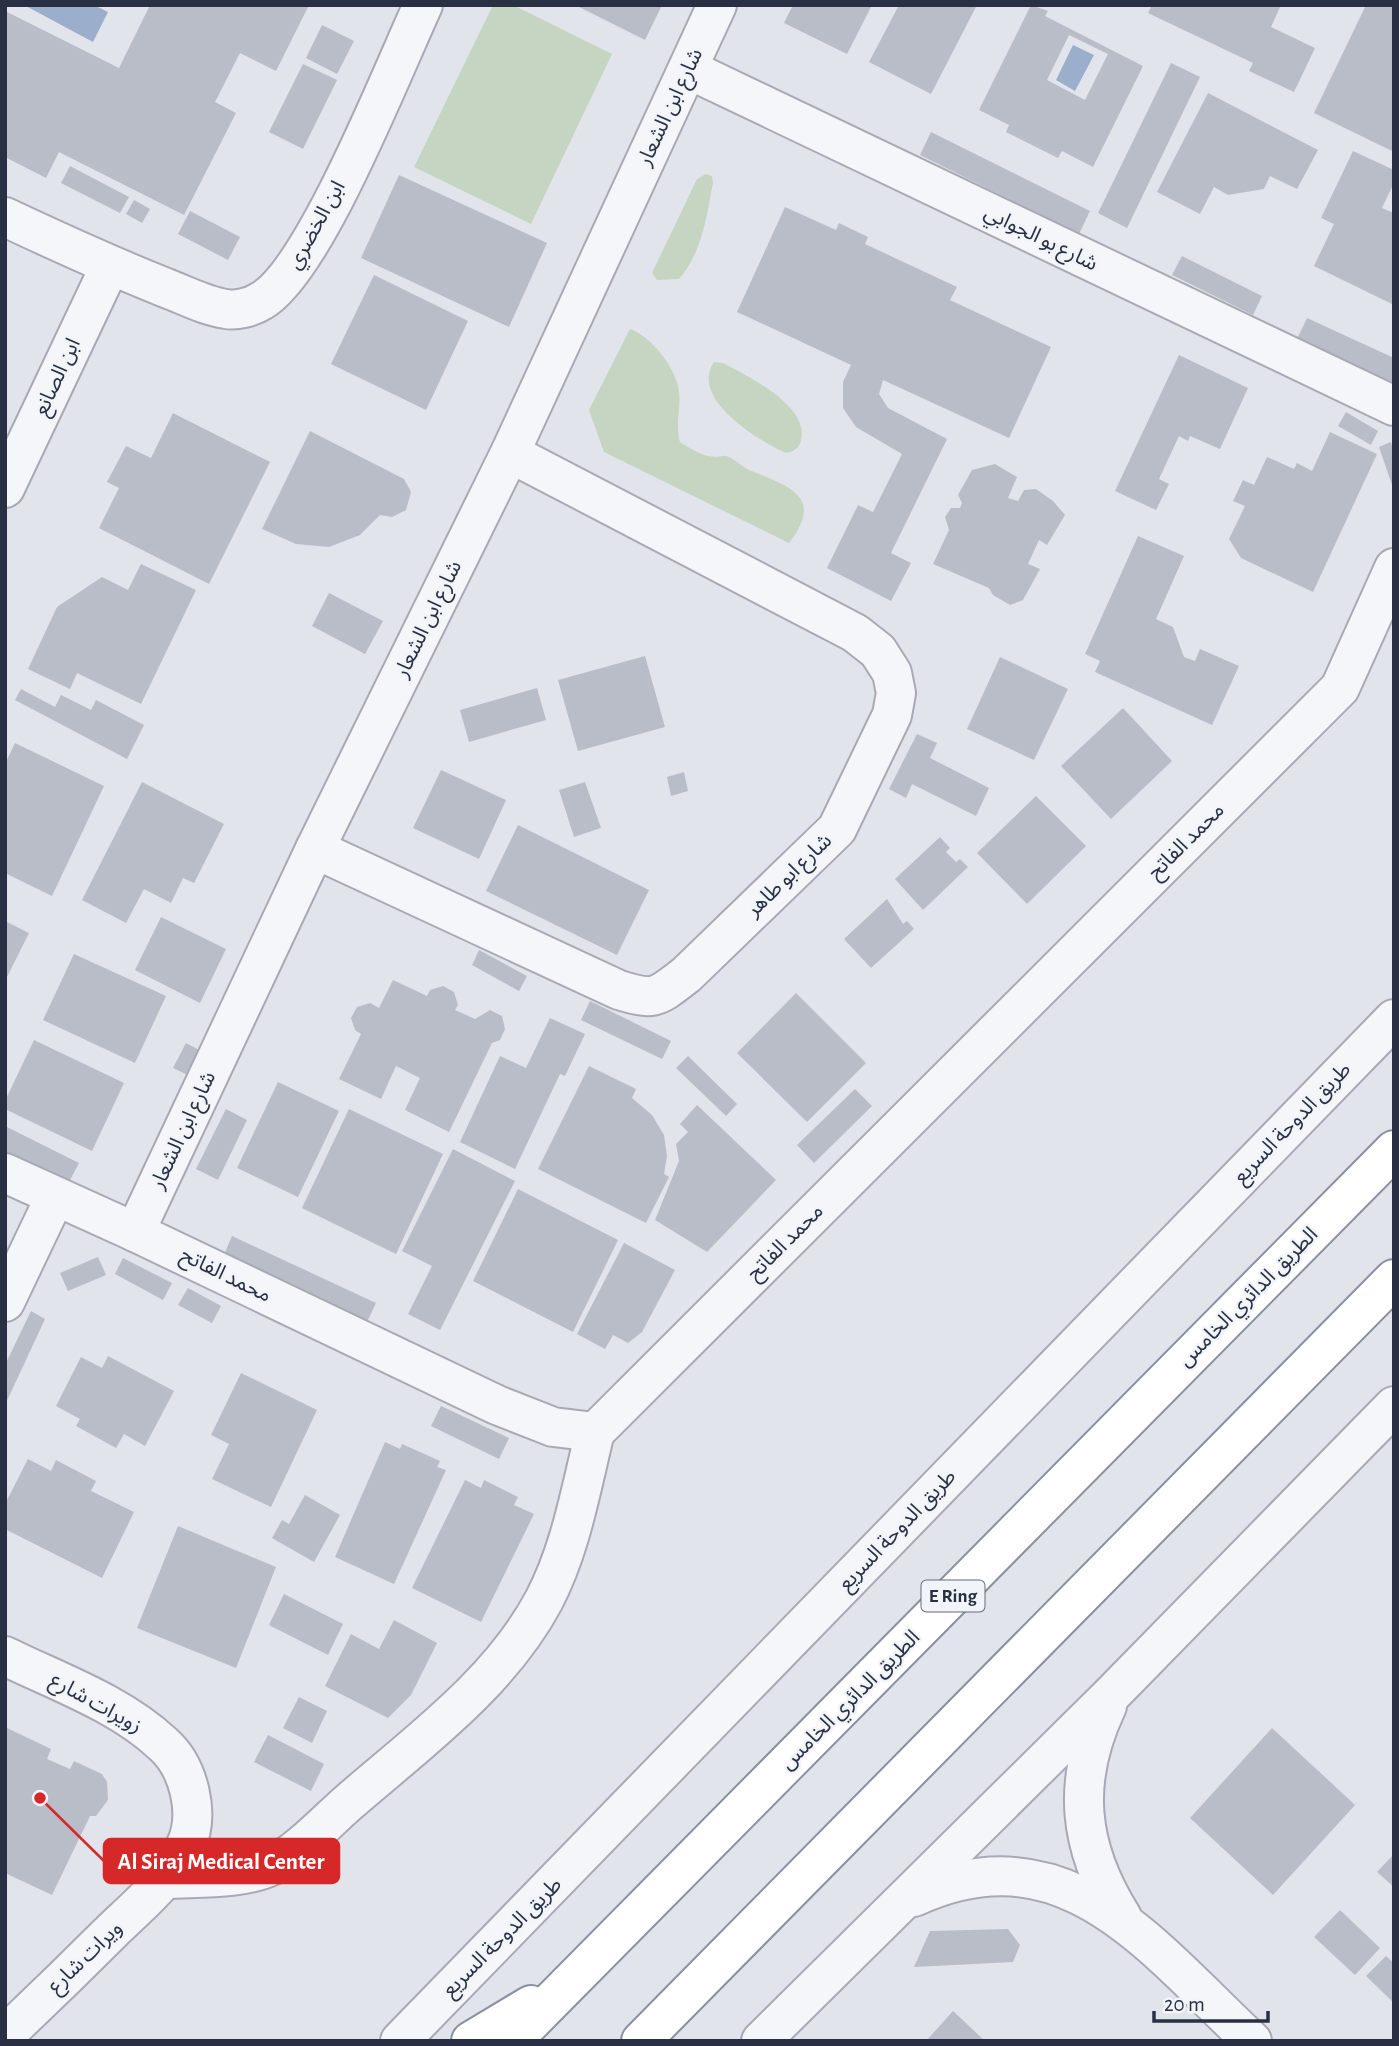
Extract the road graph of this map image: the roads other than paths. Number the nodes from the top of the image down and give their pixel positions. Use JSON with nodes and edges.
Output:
{"nodes":[{"id":1,"x":423,"y":5,"type":"edge"},
{"id":2,"x":717,"y":5,"type":"edge"},
{"id":3,"x":688,"y":69,"type":"junction"},
{"id":4,"x":5,"y":217,"type":"edge"},
{"id":5,"x":110,"y":265,"type":"junction"},
{"id":6,"x":1394,"y":406,"type":"edge"},
{"id":7,"x":510,"y":453,"type":"junction"},
{"id":8,"x":5,"y":488,"type":"edge"},
{"id":9,"x":1394,"y":568,"type":"edge"},
{"id":10,"x":315,"y":849,"type":"junction"},
{"id":11,"x":1394,"y":1018,"type":"edge"},
{"id":12,"x":1394,"y":1150,"type":"edge"},
{"id":13,"x":5,"y":1173,"type":"edge"},
{"id":14,"x":55,"y":1197,"type":"junction"},
{"id":15,"x":135,"y":1232,"type":"junction"},
{"id":16,"x":1394,"y":1279,"type":"edge"},
{"id":17,"x":5,"y":1302,"type":"edge"},
{"id":18,"x":1394,"y":1406,"type":"edge"},
{"id":19,"x":595,"y":1432,"type":"junction"},
{"id":20,"x":5,"y":1656,"type":"edge"},
{"id":21,"x":1112,"y":1694,"type":"junction"},
{"id":22,"x":165,"y":1880,"type":"junction"},
{"id":23,"x":900,"y":1904,"type":"junction"},
{"id":24,"x":1127,"y":1924,"type":"junction"},
{"id":25,"x":572,"y":1981,"type":"junction"},
{"id":26,"x":5,"y":2035,"type":"edge"},
{"id":27,"x":400,"y":2041,"type":"edge"},
{"id":28,"x":471,"y":2041,"type":"edge"},
{"id":29,"x":512,"y":2041,"type":"edge"},
{"id":30,"x":641,"y":2041,"type":"edge"},
{"id":31,"x":761,"y":2041,"type":"edge"},
{"id":32,"x":1252,"y":2041,"type":"edge"}],
"edges":[{"from":1,"to":5,"type":"street","name":"ابن الخضري"},
{"from":2,"to":3,"type":"street","name":"شارع ابن الشعار"},
{"from":3,"to":6,"type":"street","name":"شارع بو الجوابي"},
{"from":3,"to":7,"type":"street","name":"شارع ابن الشعار"},
{"from":4,"to":5,"type":"street","name":"ابن الخضري"},
{"from":5,"to":8,"type":"street","name":"ابن الصانع"},
{"from":7,"to":10,"type":"street","name":"شارع ابن الشعار"},
{"from":7,"to":10,"type":"street","name":"شارع ابو طاهر"},
{"from":9,"to":19,"type":"street","name":"محمد الفاتح"},
{"from":10,"to":15,"type":"street","name":"شارع ابن الشعار"},
{"from":11,"to":27,"type":"street","name":"طريق الدوحة السريع"},
{"from":12,"to":25,"type":"highway","name":"الطريق الدائري الخامس","number":"E Ring"},
{"from":13,"to":14,"type":"street","name":"محمد الفاتح"},
{"from":14,"to":15,"type":"street","name":"محمد الفاتح"},
{"from":14,"to":17,"type":"street"},
{"from":15,"to":19,"type":"street","name":"محمد الفاتح"},
{"from":16,"to":30,"type":"highway"},
{"from":18,"to":21,"type":"street"},
{"from":19,"to":22,"type":"street"},
{"from":20,"to":22,"type":"street","name":"زويرات شارع"},
{"from":21,"to":23,"type":"street"},
{"from":21,"to":24,"type":"street"},
{"from":22,"to":26,"type":"street","name":"ويرات شارع"},
{"from":23,"to":24,"type":"street"},
{"from":23,"to":31,"type":"street"},
{"from":24,"to":32,"type":"street"},
{"from":25,"to":28,"type":"highway"},
{"from":25,"to":29,"type":"highway","name":"الطريق الدائري الخامس","number":"E Ring"}]}
